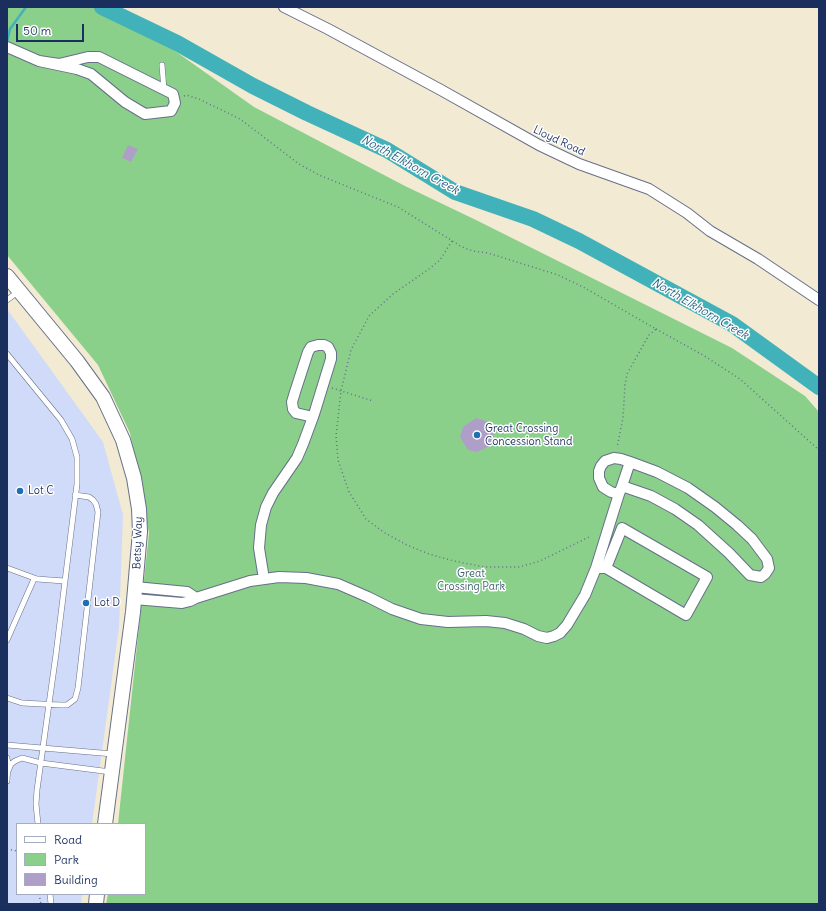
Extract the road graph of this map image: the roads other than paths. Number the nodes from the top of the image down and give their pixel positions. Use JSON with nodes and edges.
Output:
{"nodes":[{"id":1,"x":284,"y":7,"type":"edge"},
{"id":2,"x":9,"y":48,"type":"edge"},
{"id":3,"x":68,"y":65,"type":"junction"},
{"id":4,"x":162,"y":65,"type":"dead end"},
{"id":5,"x":164,"y":90,"type":"junction"},
{"id":6,"x":7,"y":276,"type":"edge"},
{"id":7,"x":20,"y":291,"type":"junction"},
{"id":8,"x":7,"y":300,"type":"edge"},
{"id":9,"x":819,"y":300,"type":"edge"},
{"id":10,"x":7,"y":354,"type":"edge"},
{"id":11,"x":313,"y":417,"type":"junction"},
{"id":12,"x":630,"y":462,"type":"junction"},
{"id":13,"x":621,"y":490,"type":"junction"},
{"id":14,"x":75,"y":495,"type":"junction"},
{"id":15,"x":7,"y":568,"type":"edge"},
{"id":16,"x":601,"y":568,"type":"junction"},
{"id":17,"x":34,"y":579,"type":"junction"},
{"id":18,"x":264,"y":579,"type":"junction"},
{"id":19,"x":64,"y":581,"type":"junction"},
{"id":20,"x":168,"y":591,"type":"junction"},
{"id":21,"x":135,"y":593,"type":"junction"},
{"id":22,"x":196,"y":598,"type":"junction"},
{"id":23,"x":167,"y":601,"type":"junction"},
{"id":24,"x":7,"y":640,"type":"edge"},
{"id":25,"x":7,"y":698,"type":"edge"},
{"id":26,"x":49,"y":704,"type":"junction"},
{"id":27,"x":7,"y":745,"type":"edge"},
{"id":28,"x":43,"y":748,"type":"junction"},
{"id":29,"x":114,"y":754,"type":"junction"},
{"id":30,"x":7,"y":758,"type":"edge"},
{"id":31,"x":41,"y":763,"type":"junction"},
{"id":32,"x":8,"y":771,"type":"junction"},
{"id":33,"x":111,"y":772,"type":"junction"},
{"id":34,"x":7,"y":781,"type":"edge"},
{"id":35,"x":38,"y":823,"type":"edge"},
{"id":36,"x":105,"y":823,"type":"edge"}],
"edges":[{"from":1,"to":9,"type":"street","name":"Lloyd Road"},
{"from":2,"to":3,"type":"street"},
{"from":3,"to":5,"type":"street"},
{"from":3,"to":5,"type":"street"},
{"from":4,"to":5,"type":"lane"},
{"from":6,"to":7,"type":"street","name":"Betsy Way"},
{"from":7,"to":8,"type":"lane"},
{"from":7,"to":21,"type":"street","name":"Betsy Way"},
{"from":10,"to":14,"type":"lane"},
{"from":11,"to":11,"type":"street"},
{"from":11,"to":18,"type":"street"},
{"from":12,"to":13,"type":"street"},
{"from":12,"to":13,"type":"street"},
{"from":12,"to":13,"type":"street"},
{"from":13,"to":16,"type":"street"},
{"from":14,"to":19,"type":"lane"},
{"from":14,"to":26,"type":"lane"},
{"from":15,"to":17,"type":"lane"},
{"from":16,"to":16,"type":"street"},
{"from":16,"to":18,"type":"street"},
{"from":17,"to":19,"type":"lane"},
{"from":17,"to":24,"type":"lane"},
{"from":18,"to":22,"type":"street"},
{"from":19,"to":26,"type":"lane"},
{"from":20,"to":21,"type":"street"},
{"from":20,"to":22,"type":"street"},
{"from":20,"to":23,"type":"street"},
{"from":21,"to":23,"type":"street"},
{"from":21,"to":29,"type":"street","name":"Betsy Way"},
{"from":22,"to":23,"type":"street"},
{"from":25,"to":26,"type":"lane"},
{"from":26,"to":28,"type":"lane"},
{"from":27,"to":28,"type":"lane"},
{"from":28,"to":29,"type":"lane"},
{"from":28,"to":31,"type":"lane"},
{"from":29,"to":33,"type":"street","name":"Betsy Way"},
{"from":30,"to":32,"type":"lane"},
{"from":31,"to":32,"type":"lane"},
{"from":31,"to":33,"type":"lane"},
{"from":31,"to":35,"type":"lane"},
{"from":32,"to":34,"type":"lane"},
{"from":33,"to":36,"type":"street","name":"Betsy Way"}]}
